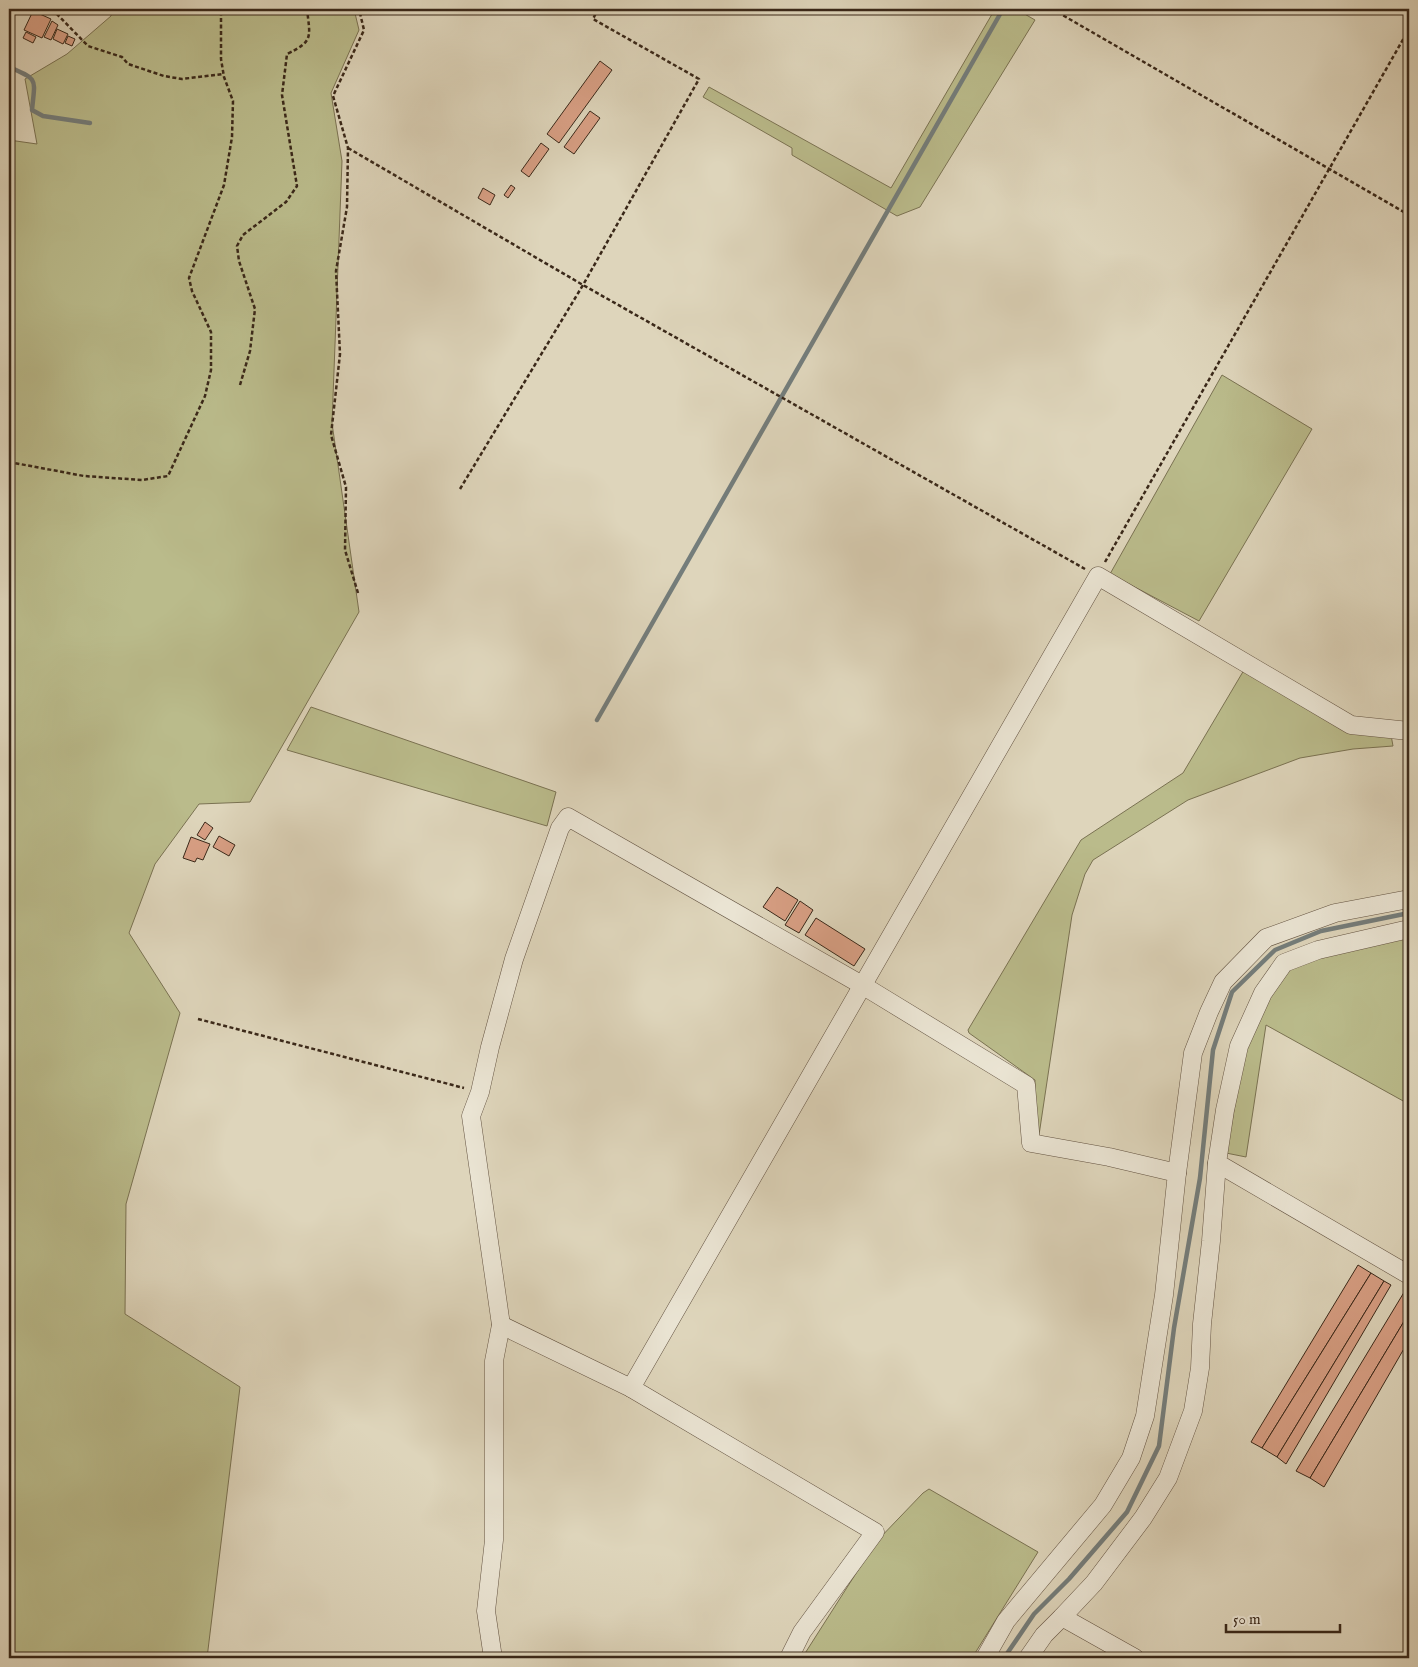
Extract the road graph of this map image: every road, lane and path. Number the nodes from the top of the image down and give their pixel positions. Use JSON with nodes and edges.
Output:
{"nodes":[{"id":1,"x":52,"y":9,"type":"edge"},
{"id":2,"x":221,"y":9,"type":"edge"},
{"id":3,"x":307,"y":9,"type":"edge"},
{"id":4,"x":360,"y":9,"type":"edge"},
{"id":5,"x":598,"y":9,"type":"edge"},
{"id":6,"x":1052,"y":9,"type":"edge"},
{"id":7,"x":1409,"y":30,"type":"edge"},
{"id":8,"x":223,"y":74,"type":"junction"},
{"id":9,"x":348,"y":148,"type":"junction"},
{"id":10,"x":1330,"y":169,"type":"junction"},
{"id":11,"x":1409,"y":215,"type":"edge"},
{"id":12,"x":583,"y":285,"type":"junction"},
{"id":13,"x":240,"y":385,"type":"dead end"},
{"id":14,"x":9,"y":462,"type":"edge"},
{"id":15,"x":460,"y":489,"type":"dead end"},
{"id":16,"x":1098,"y":576,"type":"junction"},
{"id":17,"x":358,"y":593,"type":"dead end"},
{"id":18,"x":1409,"y":731,"type":"edge"},
{"id":19,"x":1409,"y":899,"type":"edge"},
{"id":20,"x":1409,"y":930,"type":"edge"},
{"id":21,"x":862,"y":985,"type":"junction"},
{"id":22,"x":198,"y":1019,"type":"dead end"},
{"id":23,"x":480,"y":1092,"type":"junction"},
{"id":24,"x":1217,"y":1164,"type":"junction"},
{"id":25,"x":1177,"y":1173,"type":"junction"},
{"id":26,"x":1409,"y":1275,"type":"edge"},
{"id":27,"x":501,"y":1325,"type":"junction"},
{"id":28,"x":631,"y":1388,"type":"junction"},
{"id":29,"x":1062,"y":1617,"type":"junction"},
{"id":30,"x":493,"y":1658,"type":"edge"},
{"id":31,"x":789,"y":1658,"type":"edge"},
{"id":32,"x":985,"y":1658,"type":"edge"},
{"id":33,"x":1028,"y":1658,"type":"edge"},
{"id":34,"x":1135,"y":1658,"type":"edge"}],
"edges":[{"from":1,"to":8,"type":"path"},
{"from":2,"to":8,"type":"path"},
{"from":3,"to":13,"type":"path"},
{"from":4,"to":9,"type":"path"},
{"from":5,"to":12,"type":"path"},
{"from":6,"to":10,"type":"path"},
{"from":7,"to":10,"type":"path"},
{"from":8,"to":14,"type":"path"},
{"from":9,"to":12,"type":"path"},
{"from":9,"to":17,"type":"path"},
{"from":10,"to":11,"type":"path"},
{"from":10,"to":16,"type":"path"},
{"from":12,"to":15,"type":"path"},
{"from":12,"to":16,"type":"path"},
{"from":16,"to":18,"type":"street"},
{"from":16,"to":21,"type":"street"},
{"from":19,"to":25,"type":"street"},
{"from":20,"to":24,"type":"street"},
{"from":21,"to":23,"type":"street"},
{"from":21,"to":25,"type":"street"},
{"from":21,"to":28,"type":"street"},
{"from":22,"to":23,"type":"path"},
{"from":23,"to":27,"type":"street"},
{"from":24,"to":26,"type":"street"},
{"from":24,"to":29,"type":"street"},
{"from":25,"to":32,"type":"street"},
{"from":27,"to":28,"type":"street"},
{"from":27,"to":30,"type":"street"},
{"from":28,"to":31,"type":"street"},
{"from":29,"to":33,"type":"street"},
{"from":29,"to":34,"type":"street"}]}
